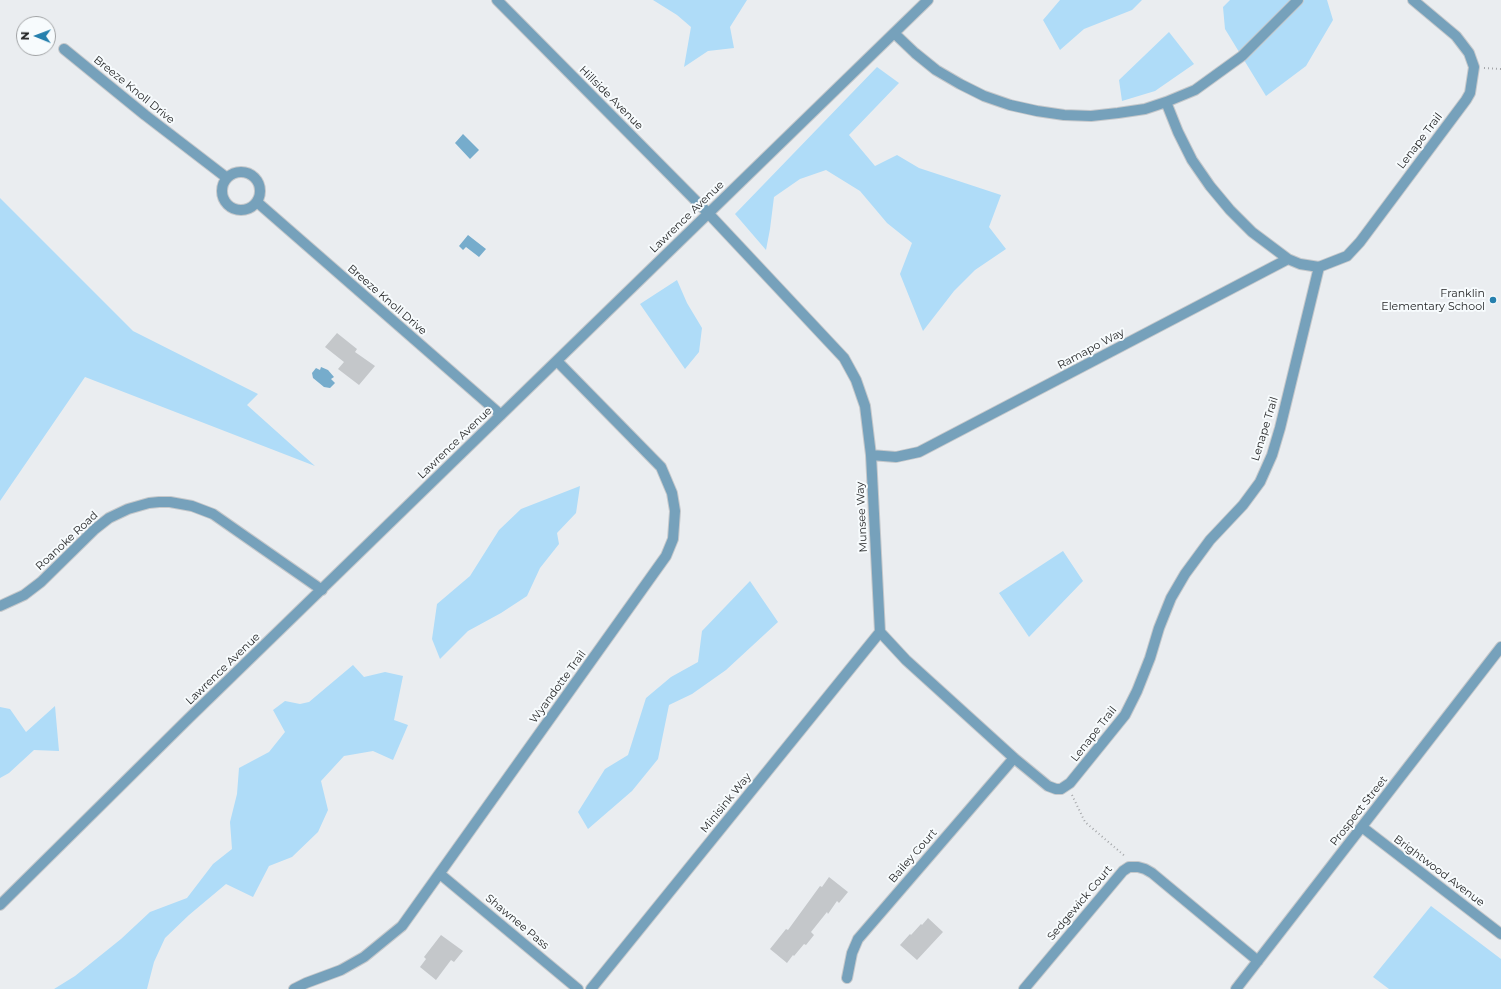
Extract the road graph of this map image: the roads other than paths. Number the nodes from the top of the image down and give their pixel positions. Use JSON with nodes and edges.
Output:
{"nodes":[{"id":1,"x":497,"y":0,"type":"edge"},
{"id":2,"x":928,"y":0,"type":"edge"},
{"id":3,"x":1298,"y":0,"type":"edge"},
{"id":4,"x":1413,"y":0,"type":"edge"},
{"id":5,"x":894,"y":33,"type":"junction"},
{"id":6,"x":64,"y":49,"type":"dead end"},
{"id":7,"x":1166,"y":102,"type":"junction"},
{"id":8,"x":227,"y":178,"type":"junction"},
{"id":9,"x":257,"y":202,"type":"junction"},
{"id":10,"x":708,"y":213,"type":"junction"},
{"id":11,"x":1288,"y":259,"type":"junction"},
{"id":12,"x":1319,"y":267,"type":"junction"},
{"id":13,"x":557,"y":361,"type":"junction"},
{"id":14,"x":501,"y":416,"type":"junction"},
{"id":15,"x":872,"y":455,"type":"junction"},
{"id":16,"x":322,"y":590,"type":"junction"},
{"id":17,"x":0,"y":606,"type":"edge"},
{"id":18,"x":880,"y":632,"type":"junction"},
{"id":19,"x":1501,"y":647,"type":"edge"},
{"id":20,"x":1014,"y":758,"type":"junction"},
{"id":21,"x":1362,"y":827,"type":"junction"},
{"id":22,"x":440,"y":874,"type":"junction"},
{"id":23,"x":0,"y":905,"type":"edge"},
{"id":24,"x":1501,"y":934,"type":"edge"},
{"id":25,"x":1258,"y":961,"type":"junction"},
{"id":26,"x":847,"y":978,"type":"dead end"},
{"id":27,"x":294,"y":989,"type":"edge"},
{"id":28,"x":578,"y":989,"type":"edge"},
{"id":29,"x":591,"y":989,"type":"edge"},
{"id":30,"x":1024,"y":989,"type":"edge"},
{"id":31,"x":1236,"y":989,"type":"edge"}],
"edges":[{"from":1,"to":10,"type":"street","name":"Hillside Avenue"},
{"from":2,"to":5,"type":"street","name":"Lawrence Avenue"},
{"from":3,"to":7,"type":"street"},
{"from":4,"to":12,"type":"street","name":"Lenape Trail"},
{"from":5,"to":7,"type":"street"},
{"from":5,"to":10,"type":"street","name":"Lawrence Avenue"},
{"from":6,"to":8,"type":"street","name":"Breeze Knoll Drive"},
{"from":7,"to":11,"type":"street"},
{"from":8,"to":9,"type":"street"},
{"from":8,"to":9,"type":"street"},
{"from":9,"to":14,"type":"street","name":"Breeze Knoll Drive"},
{"from":10,"to":13,"type":"street","name":"Lawrence Avenue"},
{"from":10,"to":15,"type":"street","name":"Munsee Way"},
{"from":11,"to":12,"type":"street"},
{"from":11,"to":15,"type":"street","name":"Ramapo Way"},
{"from":12,"to":20,"type":"street","name":"Lenape Trail"},
{"from":13,"to":14,"type":"street","name":"Lawrence Avenue"},
{"from":13,"to":22,"type":"street","name":"Wyandotte Trail"},
{"from":14,"to":16,"type":"street","name":"Lawrence Avenue"},
{"from":15,"to":18,"type":"street","name":"Munsee Way"},
{"from":16,"to":17,"type":"street","name":"Roanoke Road"},
{"from":16,"to":23,"type":"street","name":"Lawrence Avenue"},
{"from":18,"to":20,"type":"street"},
{"from":18,"to":29,"type":"street","name":"Minisink Way"},
{"from":19,"to":21,"type":"street","name":"Prospect Street"},
{"from":20,"to":26,"type":"street","name":"Bailey Court"},
{"from":21,"to":24,"type":"street","name":"Brightwood Avenue"},
{"from":21,"to":25,"type":"street","name":"Prospect Street"},
{"from":22,"to":27,"type":"street","name":"Wyandotte Trail"},
{"from":22,"to":28,"type":"street","name":"Shawnee Pass"},
{"from":25,"to":30,"type":"street","name":"Sedgewick Court"},
{"from":25,"to":31,"type":"street","name":"Prospect Street"}]}
